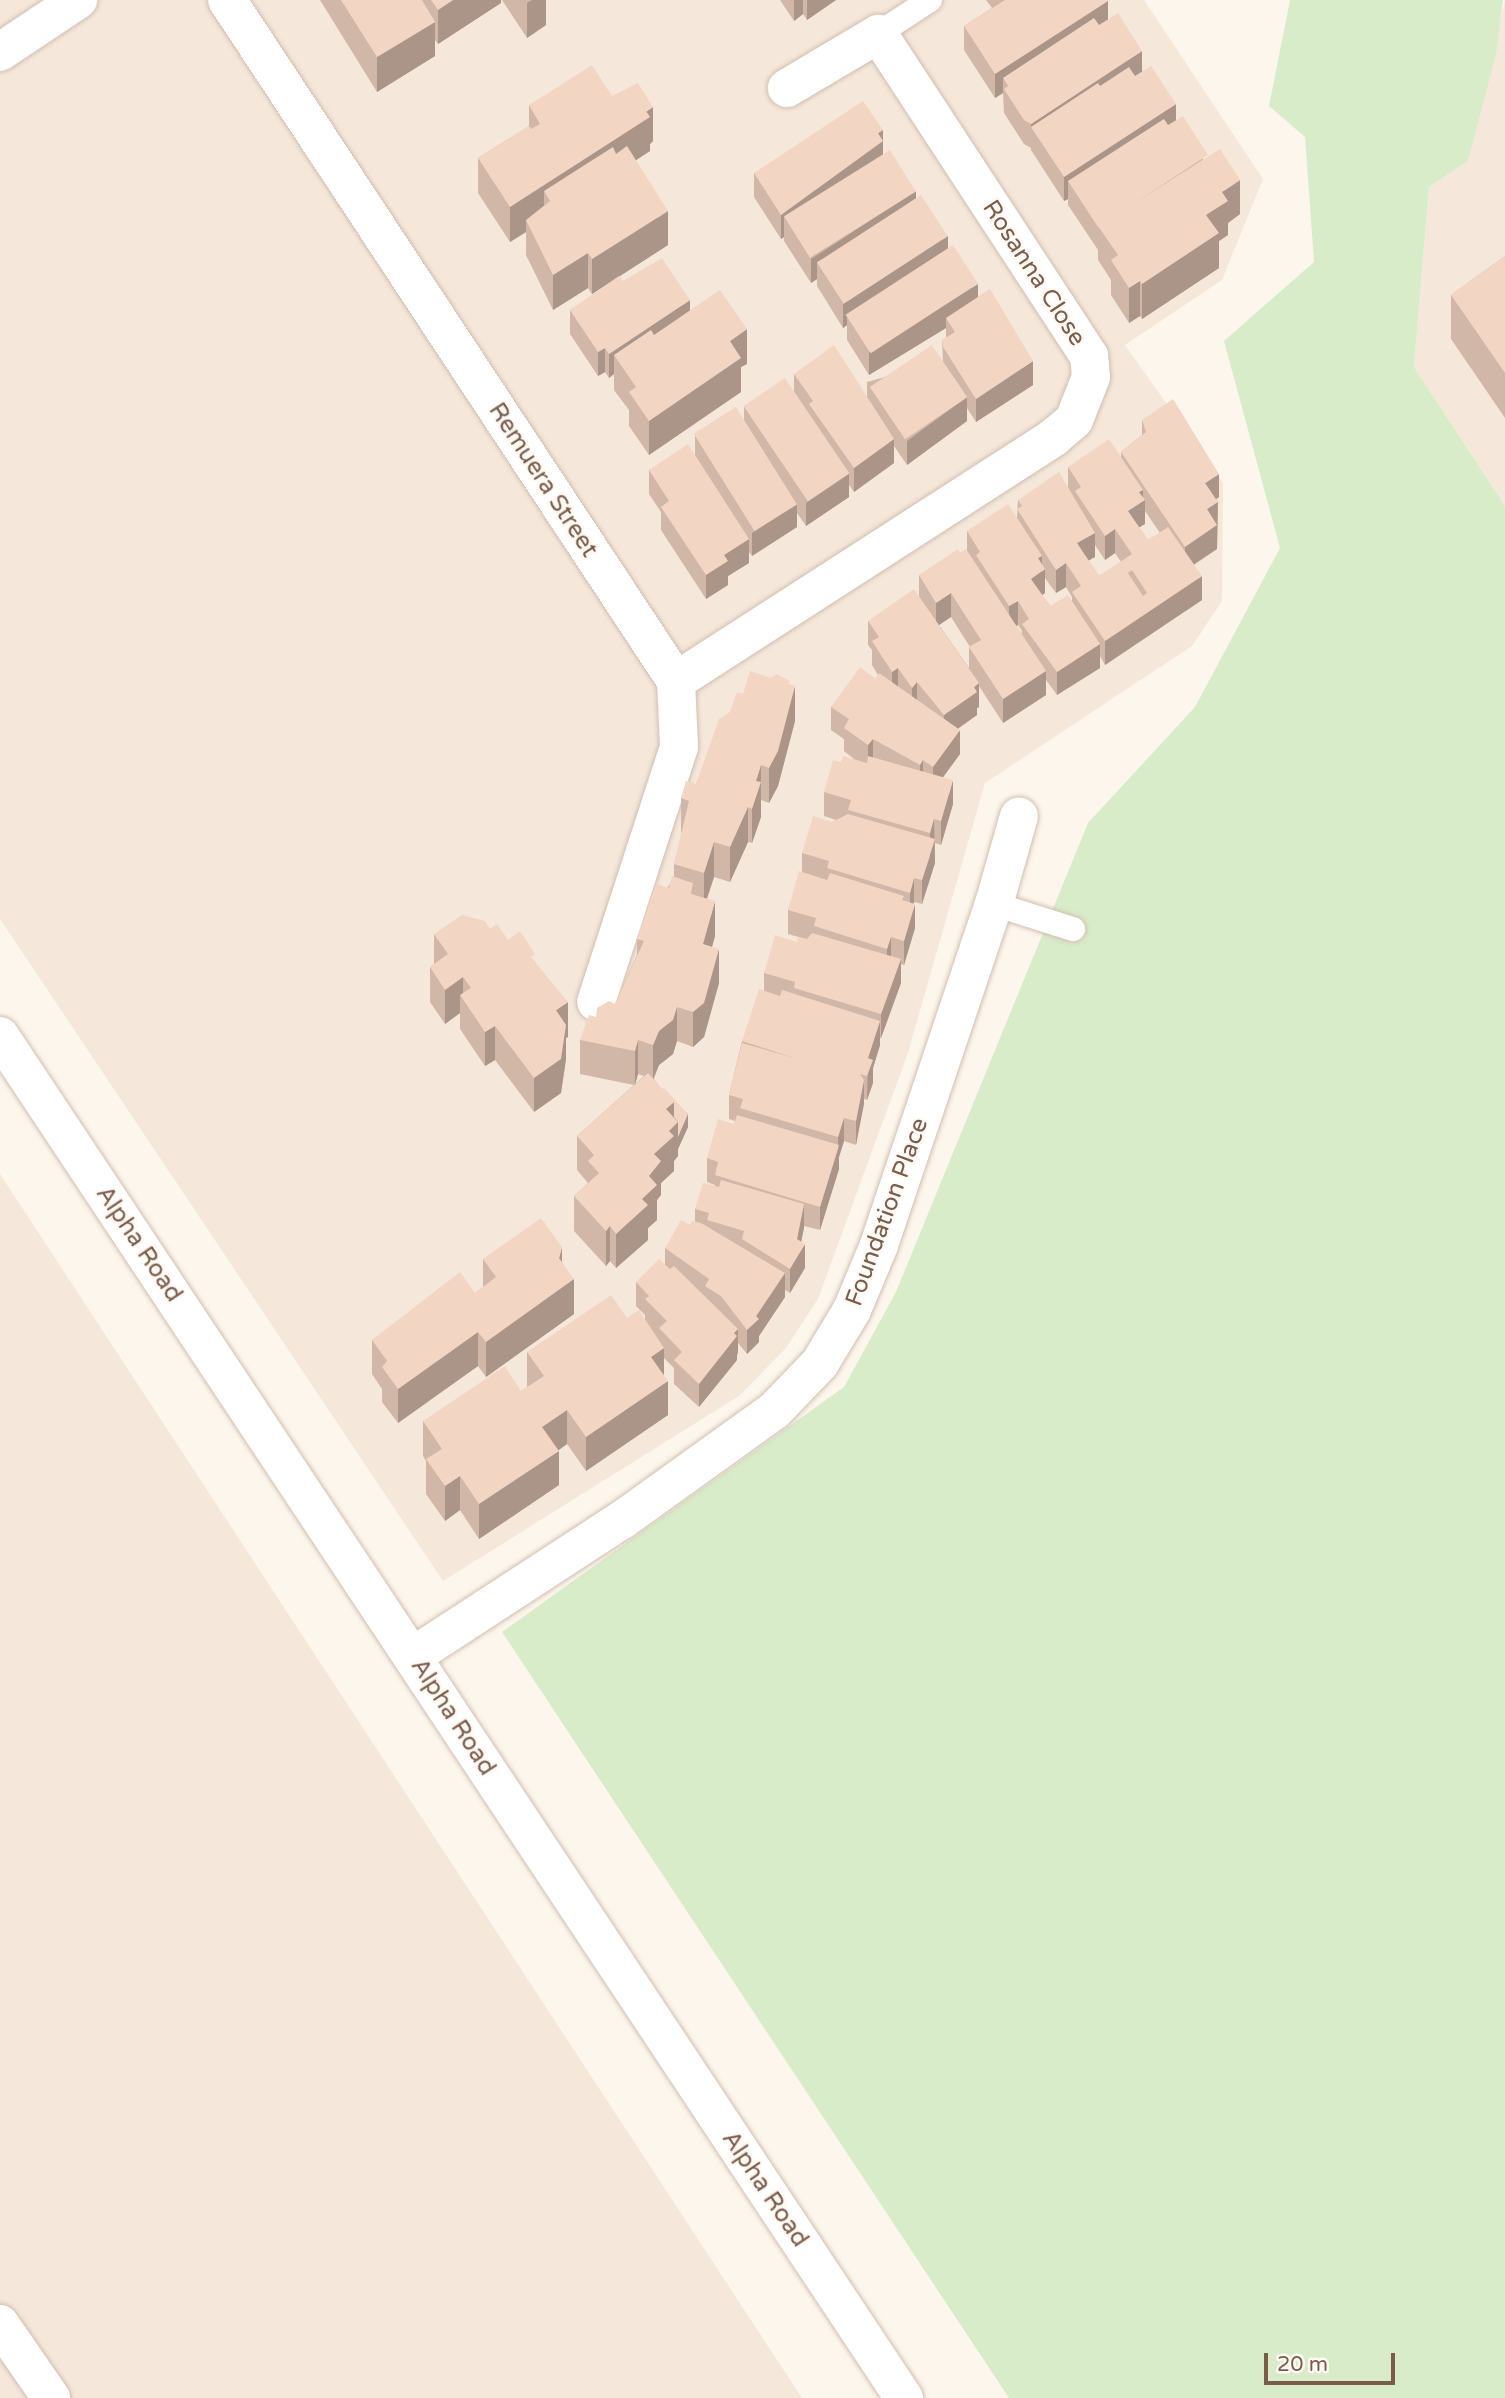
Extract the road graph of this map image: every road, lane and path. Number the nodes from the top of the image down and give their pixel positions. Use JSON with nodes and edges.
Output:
{"nodes":[{"id":1,"x":78,"y":0,"type":"edge"},
{"id":2,"x":227,"y":0,"type":"edge"},
{"id":3,"x":930,"y":0,"type":"edge"},
{"id":4,"x":878,"y":34,"type":"junction"},
{"id":5,"x":0,"y":52,"type":"edge"},
{"id":6,"x":787,"y":88,"type":"dead end"},
{"id":7,"x":676,"y":681,"type":"junction"},
{"id":8,"x":1019,"y":816,"type":"dead end"},
{"id":9,"x":994,"y":904,"type":"junction"},
{"id":10,"x":1073,"y":929,"type":"dead end"},
{"id":11,"x":596,"y":1002,"type":"dead end"},
{"id":12,"x":0,"y":1036,"type":"edge"},
{"id":13,"x":413,"y":1656,"type":"junction"},
{"id":14,"x":0,"y":2324,"type":"edge"},
{"id":15,"x":51,"y":2398,"type":"edge"},
{"id":16,"x":904,"y":2398,"type":"edge"}],
"edges":[{"from":1,"to":5,"type":"street"},
{"from":2,"to":7,"type":"street","name":"Remuera Street"},
{"from":3,"to":4,"type":"lane"},
{"from":4,"to":6,"type":"street"},
{"from":4,"to":7,"type":"street","name":"Rosanna Close"},
{"from":7,"to":11,"type":"street"},
{"from":8,"to":9,"type":"street","name":"Foundation Place"},
{"from":9,"to":10,"type":"lane"},
{"from":9,"to":13,"type":"street","name":"Foundation Place"},
{"from":12,"to":13,"type":"street","name":"Alpha Road"},
{"from":13,"to":16,"type":"street","name":"Alpha Road"},
{"from":14,"to":15,"type":"street"}]}
